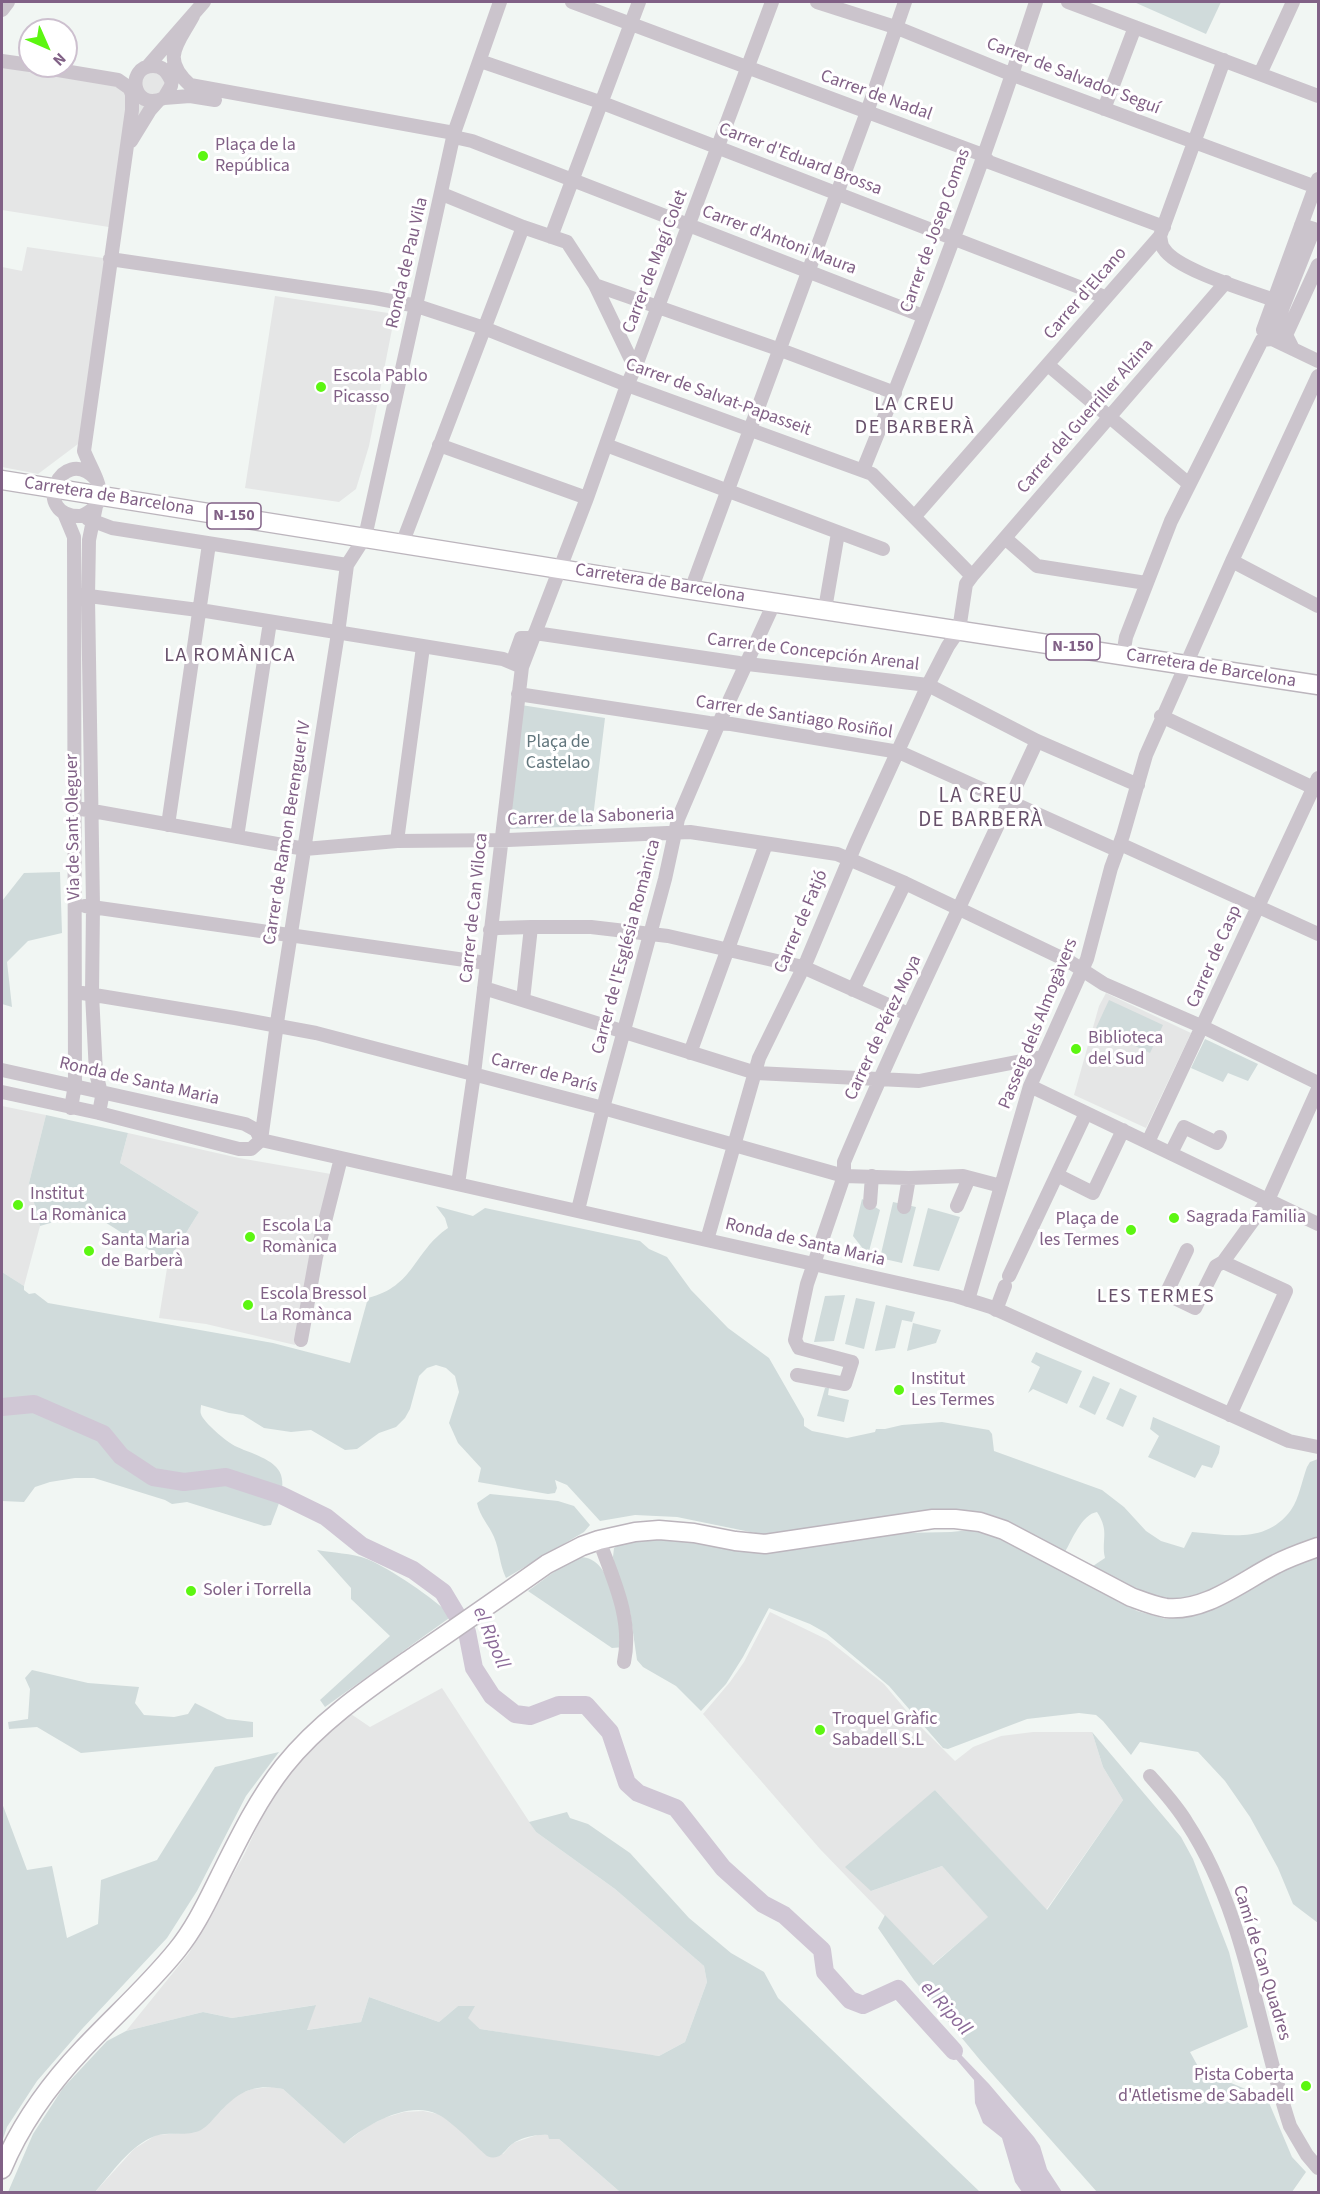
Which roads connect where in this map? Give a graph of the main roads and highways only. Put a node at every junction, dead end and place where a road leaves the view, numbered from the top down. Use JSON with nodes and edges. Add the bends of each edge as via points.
{"nodes":[{"id":1,"x":2,"y":480,"type":"edge"},
{"id":2,"x":1318,"y":685,"type":"edge"},
{"id":3,"x":1318,"y":1547,"type":"edge"},
{"id":4,"x":2,"y":2169,"type":"edge"}],
"edges":[{"from":1,"to":2,"type":"main road","name":"Carretera de Barcelona","number":"N-150","via":[[59,480],[98,494],[402,544]]},
{"from":3,"to":4,"type":"main road","via":[[1277,1563],[1211,1599],[1167,1608],[1131,1597],[1004,1530],[971,1520],[933,1519],[765,1544],[659,1530],[599,1540],[571,1551],[547,1564],[327,1721],[285,1766],[255,1809],[185,1940],[58,2077],[26,2120]]}]}
